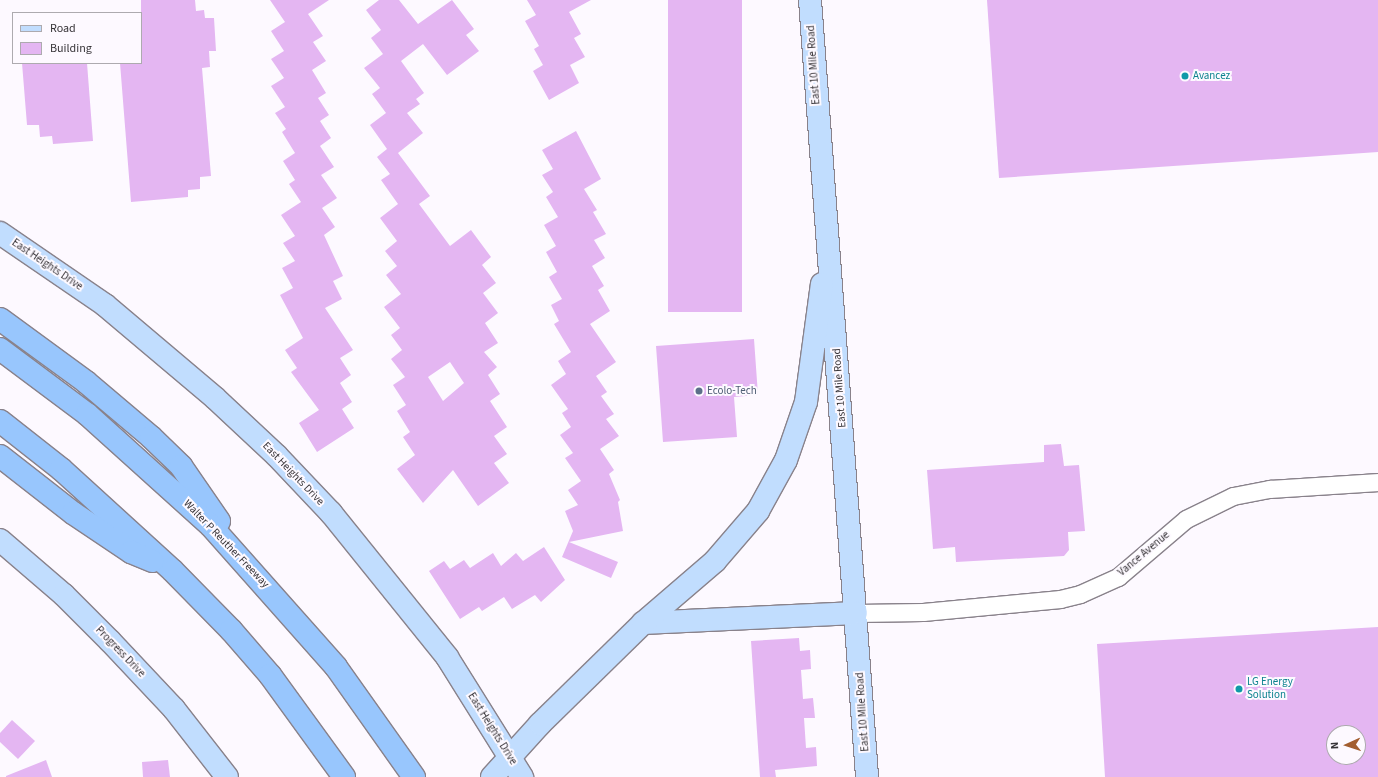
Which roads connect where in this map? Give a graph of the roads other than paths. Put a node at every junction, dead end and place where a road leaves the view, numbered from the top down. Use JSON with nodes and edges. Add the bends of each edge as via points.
{"nodes":[{"id":1,"x":810,"y":0,"type":"edge"},
{"id":2,"x":0,"y":233,"type":"edge"},
{"id":3,"x":827,"y":245,"type":"junction"},
{"id":4,"x":0,"y":319,"type":"edge"},
{"id":5,"x":0,"y":349,"type":"edge"},
{"id":6,"x":0,"y":421,"type":"edge"},
{"id":7,"x":0,"y":456,"type":"edge"},
{"id":8,"x":1378,"y":482,"type":"edge"},
{"id":9,"x":0,"y":540,"type":"edge"},
{"id":10,"x":173,"y":570,"type":"junction"},
{"id":11,"x":259,"y":577,"type":"junction"},
{"id":12,"x":856,"y":613,"type":"junction"},
{"id":13,"x":643,"y":623,"type":"junction"},
{"id":14,"x":510,"y":755,"type":"junction"},
{"id":15,"x":227,"y":777,"type":"edge"},
{"id":16,"x":344,"y":777,"type":"edge"},
{"id":17,"x":414,"y":777,"type":"edge"},
{"id":18,"x":492,"y":777,"type":"edge"},
{"id":19,"x":522,"y":777,"type":"edge"},
{"id":20,"x":867,"y":777,"type":"edge"}],
"edges":[{"from":1,"to":3,"type":"main road","name":"East 10 Mile Road"},
{"from":2,"to":14,"type":"main road","name":"East Heights Drive","via":[[105,305],[215,398],[282,461],[331,513],[405,604],[446,657]]},
{"from":3,"to":12,"type":"main road","name":"East 10 Mile Road"},
{"from":3,"to":13,"type":"main road","via":[[809,387],[797,431],[781,471],[758,511],[727,549]]},
{"from":4,"to":11,"type":"highway","via":[[86,382],[176,462]]},
{"from":5,"to":11,"type":"highway","name":"Walter P Reuther Freeway","via":[[87,414],[150,469]]},
{"from":6,"to":10,"type":"highway","via":[[61,469]]},
{"from":7,"to":10,"type":"highway","via":[[73,513],[131,552]]},
{"from":8,"to":12,"type":"street","name":"Vance Avenue","via":[[1270,489],[1233,496],[1186,519],[1118,577],[1080,594],[1060,599],[922,612]]},
{"from":9,"to":15,"type":"main road","name":"Progress Drive","via":[[64,595],[110,641],[174,709]]},
{"from":10,"to":16,"type":"highway","via":[[270,675]]},
{"from":11,"to":17,"type":"highway","name":"Walter P Reuther Freeway","via":[[336,667]]},
{"from":12,"to":13,"type":"main road"},
{"from":12,"to":20,"type":"main road","name":"East 10 Mile Road"},
{"from":13,"to":14,"type":"main road"},
{"from":14,"to":18,"type":"main road"},
{"from":14,"to":19,"type":"main road","name":"East Heights Drive"}]}
